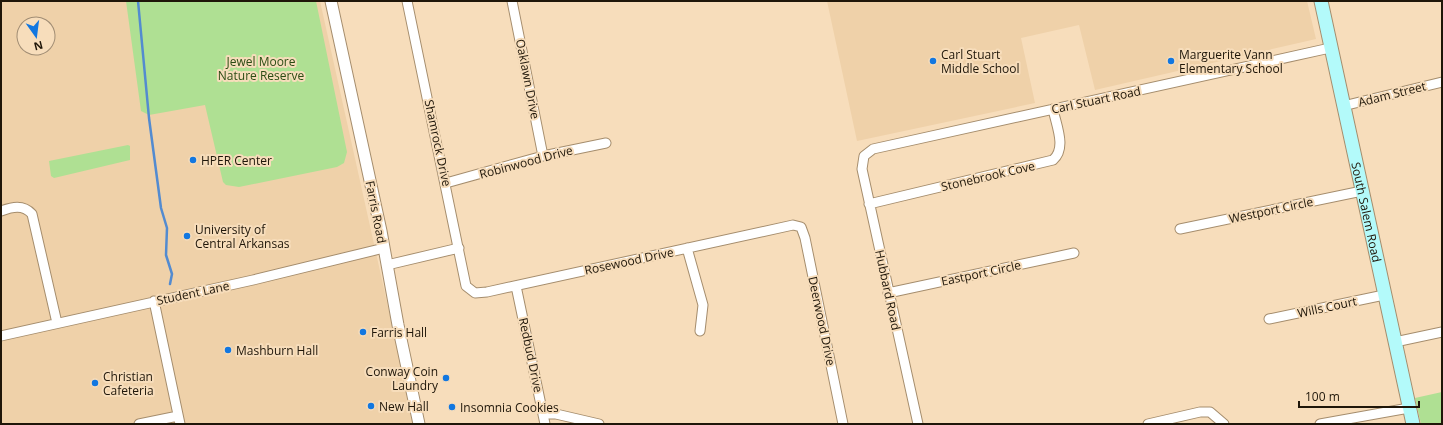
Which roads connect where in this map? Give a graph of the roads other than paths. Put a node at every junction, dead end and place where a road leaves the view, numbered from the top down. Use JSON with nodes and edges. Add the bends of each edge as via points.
{"nodes":[{"id":1,"x":331,"y":1,"type":"edge"},
{"id":2,"x":407,"y":1,"type":"edge"},
{"id":3,"x":512,"y":1,"type":"edge"},
{"id":4,"x":1321,"y":1,"type":"edge"},
{"id":5,"x":1330,"y":48,"type":"junction"},
{"id":6,"x":1442,"y":82,"type":"edge"},
{"id":7,"x":1343,"y":106,"type":"junction"},
{"id":8,"x":1053,"y":109,"type":"junction"},
{"id":9,"x":606,"y":143,"type":"dead end"},
{"id":10,"x":543,"y":156,"type":"junction"},
{"id":11,"x":864,"y":156,"type":"joint"},
{"id":12,"x":446,"y":184,"type":"junction"},
{"id":13,"x":1362,"y":191,"type":"junction"},
{"id":14,"x":869,"y":204,"type":"junction"},
{"id":15,"x":1,"y":210,"type":"edge"},
{"id":16,"x":793,"y":225,"type":"joint"},
{"id":17,"x":1180,"y":229,"type":"dead end"},
{"id":18,"x":384,"y":248,"type":"junction"},
{"id":19,"x":459,"y":248,"type":"junction"},
{"id":20,"x":687,"y":248,"type":"junction"},
{"id":21,"x":1074,"y":253,"type":"dead end"},
{"id":22,"x":386,"y":265,"type":"junction"},
{"id":23,"x":466,"y":286,"type":"joint"},
{"id":24,"x":516,"y":286,"type":"junction"},
{"id":25,"x":888,"y":292,"type":"junction"},
{"id":26,"x":1384,"y":295,"type":"junction"},
{"id":27,"x":154,"y":301,"type":"junction"},
{"id":28,"x":1269,"y":319,"type":"dead end"},
{"id":29,"x":57,"y":323,"type":"junction"},
{"id":30,"x":700,"y":331,"type":"dead end"},
{"id":31,"x":1442,"y":332,"type":"edge"},
{"id":32,"x":1,"y":336,"type":"edge"},
{"id":33,"x":1395,"y":342,"type":"junction"},
{"id":34,"x":1409,"y":408,"type":"junction"},
{"id":35,"x":543,"y":414,"type":"junction"},
{"id":36,"x":179,"y":420,"type":"edge"},
{"id":37,"x":1344,"y":422,"type":"edge"},
{"id":38,"x":139,"y":424,"type":"edge"},
{"id":39,"x":420,"y":424,"type":"edge"},
{"id":40,"x":545,"y":424,"type":"edge"},
{"id":41,"x":599,"y":424,"type":"edge"},
{"id":42,"x":843,"y":424,"type":"edge"},
{"id":43,"x":918,"y":424,"type":"edge"},
{"id":44,"x":1148,"y":424,"type":"edge"},
{"id":45,"x":1224,"y":424,"type":"edge"},
{"id":46,"x":1320,"y":424,"type":"edge"},
{"id":47,"x":1412,"y":424,"type":"edge"}],
"edges":[{"from":1,"to":18,"type":"street","name":"Farris Road"},
{"from":2,"to":12,"type":"street","name":"Shamrock Drive"},
{"from":3,"to":10,"type":"street","name":"Oaklawn Drive"},
{"from":4,"to":5,"type":"main road","name":"South Salem Road"},
{"from":5,"to":7,"type":"main road","name":"South Salem Road"},
{"from":5,"to":8,"type":"street","name":"Carl Stuart Road"},
{"from":6,"to":7,"type":"street","name":"Adam Street"},
{"from":7,"to":13,"type":"main road","name":"South Salem Road"},
{"from":8,"to":11,"type":"street","name":"Carl Stuart Road","via":[[873,149]]},
{"from":8,"to":14,"type":"street","name":"Stonebrook Cove","via":[[1060,145],[1058,156],[1053,160]]},
{"from":9,"to":10,"type":"street","name":"Robinwood Drive"},
{"from":10,"to":12,"type":"street","name":"Robinwood Drive"},
{"from":11,"to":14,"type":"street","name":"Hubbard Road","via":[[862,169]]},
{"from":12,"to":19,"type":"street","name":"Shamrock Drive"},
{"from":13,"to":17,"type":"street","name":"Westport Circle"},
{"from":13,"to":26,"type":"main road","name":"South Salem Road"},
{"from":14,"to":25,"type":"street","name":"Hubbard Road"},
{"from":15,"to":29,"type":"street","via":[[20,207],[32,214]]},
{"from":16,"to":20,"type":"street","name":"Rosewood Drive"},
{"from":16,"to":42,"type":"street","name":"Deerwood Drive","via":[[801,227],[805,238]]},
{"from":18,"to":22,"type":"street","name":"Farris Road"},
{"from":18,"to":27,"type":"street","name":"Student Lane"},
{"from":19,"to":22,"type":"street"},
{"from":19,"to":23,"type":"street","name":"Shamrock Drive"},
{"from":20,"to":24,"type":"street","name":"Rosewood Drive"},
{"from":20,"to":30,"type":"street","via":[[703,305]]},
{"from":21,"to":25,"type":"street","name":"Eastport Circle"},
{"from":22,"to":39,"type":"street","name":"Farris Road"},
{"from":23,"to":24,"type":"street","name":"Rosewood Drive","via":[[475,293]]},
{"from":24,"to":35,"type":"street","name":"Redbud Drive"},
{"from":25,"to":43,"type":"street","name":"Hubbard Road"},
{"from":26,"to":28,"type":"street","name":"Wills Court"},
{"from":26,"to":33,"type":"main road","name":"South Salem Road"},
{"from":27,"to":29,"type":"street","name":"Student Lane"},
{"from":27,"to":36,"type":"street"},
{"from":29,"to":32,"type":"street","name":"Student Lane"},
{"from":31,"to":33,"type":"street"},
{"from":33,"to":34,"type":"main road","name":"South Salem Road"},
{"from":34,"to":37,"type":"street"},
{"from":34,"to":47,"type":"main road","name":"South Salem Road"},
{"from":35,"to":40,"type":"street","name":"Redbud Drive"},
{"from":35,"to":41,"type":"street","via":[[556,414]]},
{"from":36,"to":38,"type":"street"},
{"from":37,"to":46,"type":"street"},
{"from":44,"to":45,"type":"street","via":[[1210,412]]}]}
